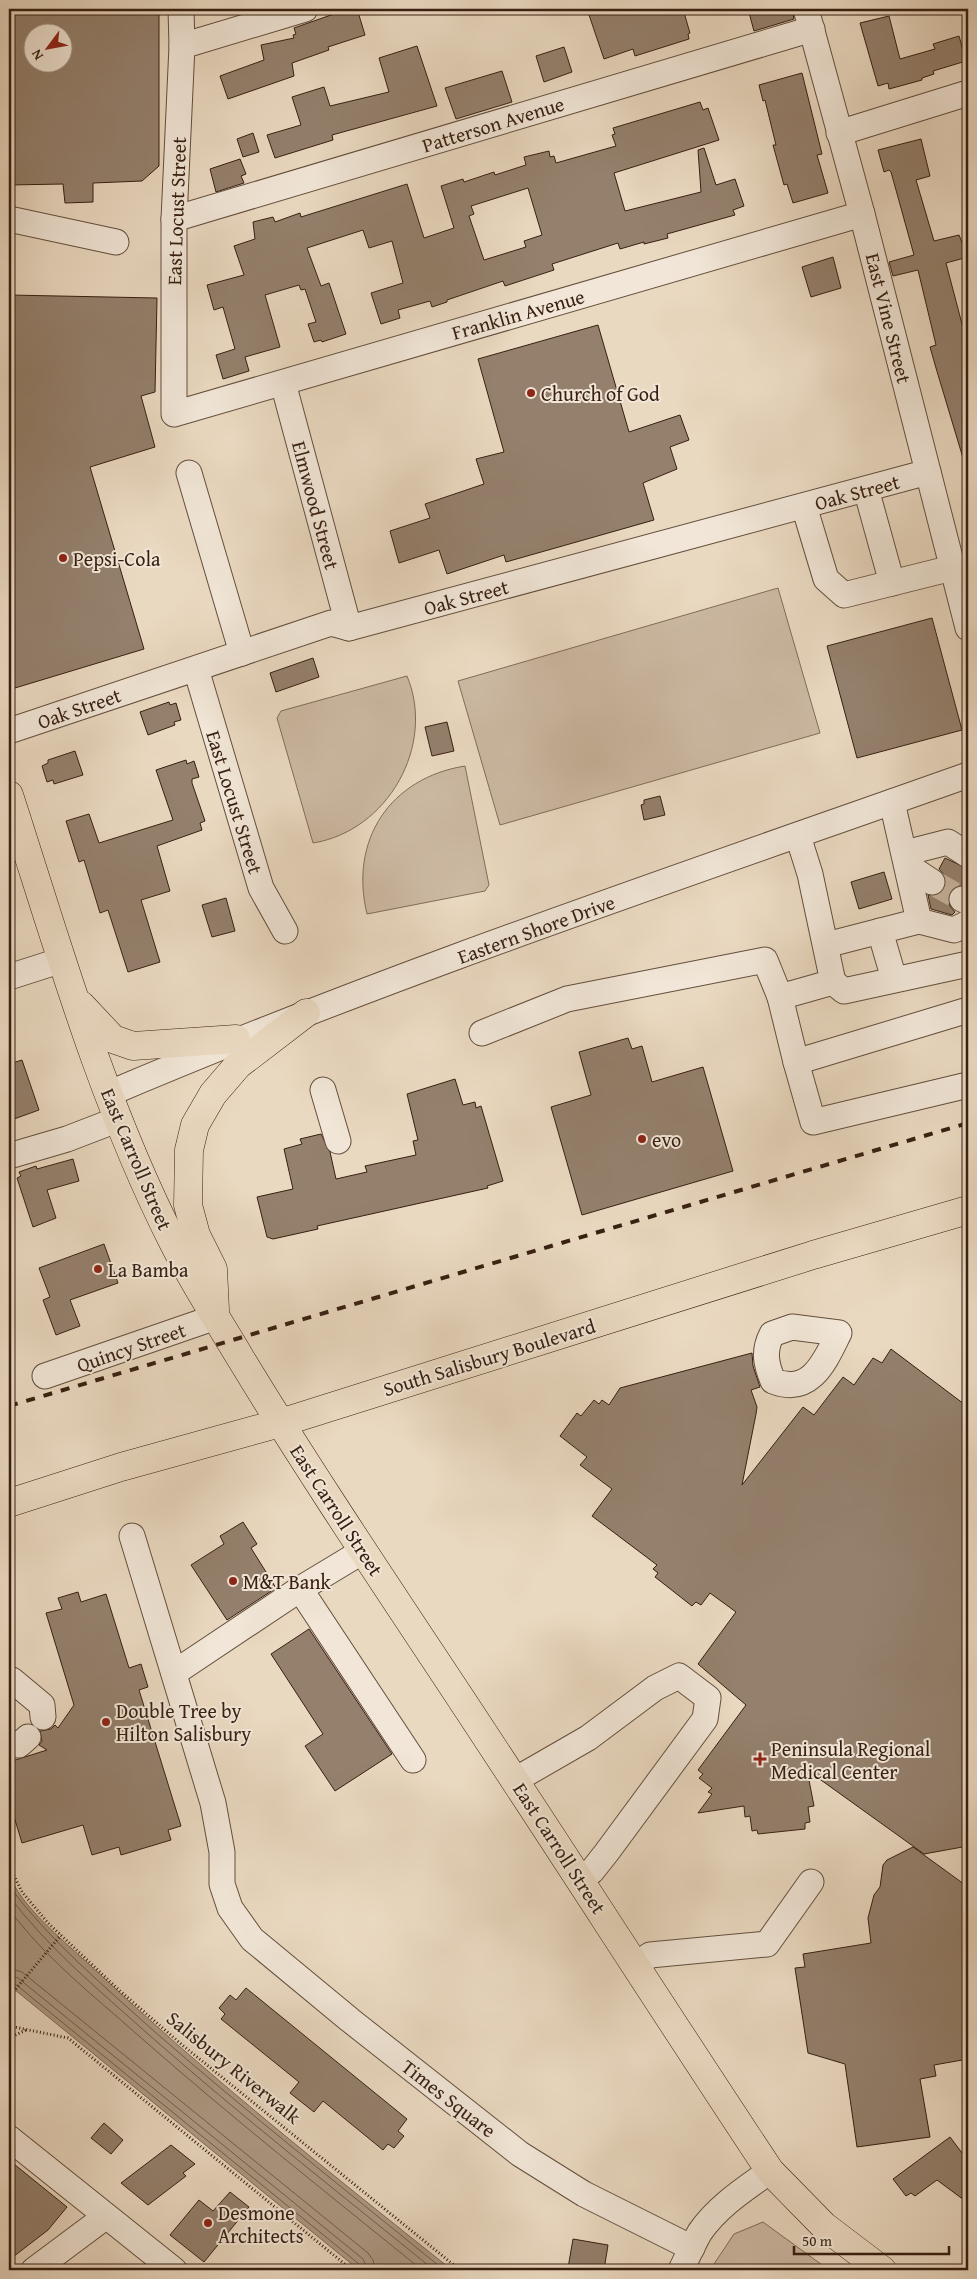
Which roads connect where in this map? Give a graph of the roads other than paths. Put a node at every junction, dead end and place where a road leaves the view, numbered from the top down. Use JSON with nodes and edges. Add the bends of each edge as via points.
{"nodes":[{"id":1,"x":181,"y":9,"type":"edge"},
{"id":2,"x":305,"y":9,"type":"edge"},
{"id":3,"x":809,"y":19,"type":"edge"},
{"id":4,"x":182,"y":46,"type":"junction"},
{"id":5,"x":968,"y":93,"type":"edge"},
{"id":6,"x":839,"y":133,"type":"junction"},
{"id":7,"x":862,"y":214,"type":"junction"},
{"id":8,"x":9,"y":219,"type":"edge"},
{"id":9,"x":174,"y":219,"type":"junction"},
{"id":10,"x":116,"y":242,"type":"dead end"},
{"id":11,"x":283,"y":382,"type":"junction"},
{"id":12,"x":174,"y":414,"type":"joint"},
{"id":13,"x":928,"y":472,"type":"junction"},
{"id":14,"x":189,"y":473,"type":"dead end"},
{"id":15,"x":866,"y":489,"type":"junction"},
{"id":16,"x":804,"y":506,"type":"junction"},
{"id":17,"x":959,"y":582,"type":"edge"},
{"id":18,"x":892,"y":583,"type":"junction"},
{"id":19,"x":349,"y":628,"type":"junction"},
{"id":20,"x":968,"y":628,"type":"edge"},
{"id":21,"x":242,"y":653,"type":"junction"},
{"id":22,"x":196,"y":669,"type":"junction"},
{"id":23,"x":9,"y":732,"type":"edge"},
{"id":24,"x":968,"y":775,"type":"edge"},
{"id":25,"x":9,"y":795,"type":"edge"},
{"id":26,"x":892,"y":802,"type":"junction"},
{"id":27,"x":798,"y":836,"type":"junction"},
{"id":28,"x":968,"y":855,"type":"edge"},
{"id":29,"x":906,"y":860,"type":"junction"},
{"id":30,"x":932,"y":882,"type":"tunnel mouth"},
{"id":31,"x":918,"y":920,"type":"junction"},
{"id":32,"x":968,"y":923,"type":"edge"},
{"id":33,"x":880,"y":931,"type":"junction"},
{"id":34,"x":285,"y":932,"type":"dead end"},
{"id":35,"x":826,"y":945,"type":"junction"},
{"id":36,"x":62,"y":960,"type":"junction"},
{"id":37,"x":968,"y":964,"type":"edge"},
{"id":38,"x":9,"y":977,"type":"edge"},
{"id":39,"x":894,"y":979,"type":"junction"},
{"id":40,"x":833,"y":982,"type":"junction"},
{"id":41,"x":780,"y":997,"type":"junction"},
{"id":42,"x":75,"y":999,"type":"junction"},
{"id":43,"x":968,"y":1010,"type":"edge"},
{"id":44,"x":306,"y":1013,"type":"junction"},
{"id":45,"x":482,"y":1033,"type":"dead end"},
{"id":46,"x":236,"y":1039,"type":"junction"},
{"id":47,"x":796,"y":1062,"type":"junction"},
{"id":48,"x":968,"y":1085,"type":"edge"},
{"id":49,"x":323,"y":1090,"type":"dead end"},
{"id":50,"x":108,"y":1094,"type":"junction"},
{"id":51,"x":119,"y":1119,"type":"junction"},
{"id":52,"x":338,"y":1141,"type":"dead end"},
{"id":53,"x":9,"y":1156,"type":"edge"},
{"id":54,"x":968,"y":1210,"type":"edge"},
{"id":55,"x":216,"y":1317,"type":"junction"},
{"id":56,"x":45,"y":1376,"type":"dead end"},
{"id":57,"x":280,"y":1422,"type":"junction"},
{"id":58,"x":9,"y":1503,"type":"edge"},
{"id":59,"x":132,"y":1536,"type":"dead end"},
{"id":60,"x":363,"y":1551,"type":"junction"},
{"id":61,"x":300,"y":1589,"type":"junction"},
{"id":62,"x":174,"y":1673,"type":"junction"},
{"id":63,"x":10,"y":1678,"type":"edge"},
{"id":64,"x":43,"y":1717,"type":"dead end"},
{"id":65,"x":413,"y":1760,"type":"dead end"},
{"id":66,"x":515,"y":1780,"type":"junction"},
{"id":67,"x":581,"y":1879,"type":"junction"},
{"id":68,"x":811,"y":1882,"type":"dead end"},
{"id":69,"x":636,"y":1965,"type":"junction"},
{"id":70,"x":9,"y":2138,"type":"edge"},
{"id":71,"x":770,"y":2170,"type":"junction"},
{"id":72,"x":106,"y":2216,"type":"junction"},
{"id":73,"x":692,"y":2248,"type":"junction"},
{"id":74,"x":34,"y":2270,"type":"edge"},
{"id":75,"x":174,"y":2270,"type":"edge"},
{"id":76,"x":681,"y":2270,"type":"edge"},
{"id":77,"x":882,"y":2270,"type":"edge"}],
"edges":[{"from":1,"to":4,"type":"street","name":"East Locust Street"},
{"from":2,"to":4,"type":"street"},
{"from":3,"to":6,"type":"street","name":"East Vine Street"},
{"from":3,"to":9,"type":"street","name":"Patterson Avenue"},
{"from":4,"to":9,"type":"street","name":"East Locust Street"},
{"from":5,"to":6,"type":"street"},
{"from":6,"to":7,"type":"street","name":"East Vine Street"},
{"from":7,"to":11,"type":"street","name":"Franklin Avenue"},
{"from":7,"to":13,"type":"street","name":"East Vine Street"},
{"from":8,"to":10,"type":"street"},
{"from":9,"to":12,"type":"street","name":"East Locust Street"},
{"from":11,"to":12,"type":"street","name":"Franklin Avenue"},
{"from":11,"to":19,"type":"street","name":"Elmwood Street"},
{"from":13,"to":15,"type":"street","name":"Oak Street"},
{"from":13,"to":17,"type":"street","name":"East Vine Street"},
{"from":14,"to":21,"type":"street"},
{"from":15,"to":16,"type":"street","name":"Oak Street"},
{"from":15,"to":18,"type":"street"},
{"from":16,"to":18,"type":"street","via":[[826,579],[844,595]]},
{"from":16,"to":19,"type":"street","name":"Oak Street"},
{"from":17,"to":18,"type":"street"},
{"from":17,"to":20,"type":"street","name":"East Vine Street"},
{"from":19,"to":21,"type":"street","name":"Oak Street","via":[[331,623]]},
{"from":21,"to":22,"type":"street","name":"Oak Street"},
{"from":22,"to":23,"type":"street","name":"Oak Street"},
{"from":22,"to":34,"type":"street","name":"East Locust Street","via":[[261,888]]},
{"from":24,"to":26,"type":"street","name":"Eastern Shore Drive"},
{"from":25,"to":36,"type":"main road","name":"East Carroll Street"},
{"from":26,"to":27,"type":"street","name":"Eastern Shore Drive"},
{"from":26,"to":29,"type":"street"},
{"from":27,"to":35,"type":"street"},
{"from":27,"to":44,"type":"street","name":"Eastern Shore Drive"},
{"from":28,"to":29,"type":"street","via":[[948,842]]},
{"from":29,"to":30,"type":"street"},
{"from":29,"to":31,"type":"street"},
{"from":31,"to":32,"type":"street","via":[[954,930]]},
{"from":31,"to":33,"type":"street"},
{"from":33,"to":35,"type":"street"},
{"from":33,"to":39,"type":"street"},
{"from":35,"to":40,"type":"street"},
{"from":36,"to":38,"type":"street"},
{"from":36,"to":42,"type":"main road","name":"East Carroll Street"},
{"from":37,"to":39,"type":"street"},
{"from":39,"to":40,"type":"street","via":[[844,991]]},
{"from":40,"to":41,"type":"street"},
{"from":41,"to":45,"type":"street","via":[[765,960],[567,999]]},
{"from":41,"to":47,"type":"street"},
{"from":42,"to":46,"type":"main road","via":[[113,1039],[133,1046]]},
{"from":42,"to":50,"type":"main road","name":"East Carroll Street"},
{"from":43,"to":47,"type":"street"},
{"from":44,"to":46,"type":"street","name":"Eastern Shore Drive"},
{"from":44,"to":55,"type":"main road","via":[[238,1065],[213,1094],[196,1125],[189,1150],[188,1205],[196,1235],[213,1269]]},
{"from":46,"to":50,"type":"street","name":"Eastern Shore Drive"},
{"from":47,"to":48,"type":"street","via":[[813,1122]]},
{"from":49,"to":52,"type":"street"},
{"from":50,"to":51,"type":"main road","name":"East Carroll Street"},
{"from":51,"to":53,"type":"street"},
{"from":51,"to":55,"type":"main road","name":"East Carroll Street","via":[[174,1245]]},
{"from":54,"to":57,"type":"main road","name":"South Salisbury Boulevard","via":[[813,1254]]},
{"from":55,"to":56,"type":"street","name":"Quincy Street"},
{"from":55,"to":57,"type":"main road","name":"East Carroll Street"},
{"from":57,"to":58,"type":"main road","name":"South Salisbury Boulevard","via":[[120,1467]]},
{"from":57,"to":60,"type":"main road","name":"East Carroll Street"},
{"from":59,"to":62,"type":"street","name":"Times Square"},
{"from":60,"to":61,"type":"street"},
{"from":60,"to":66,"type":"main road","name":"East Carroll Street"},
{"from":61,"to":62,"type":"street"},
{"from":61,"to":65,"type":"street"},
{"from":62,"to":73,"type":"street","name":"Times Square","via":[[213,1803],[222,1852],[222,1884],[233,1912],[252,1939],[520,2154],[584,2194]]},
{"from":63,"to":64,"type":"street","via":[[42,1705]]},
{"from":66,"to":67,"type":"main road","name":"East Carroll Street"},
{"from":66,"to":67,"type":"street","via":[[588,1738],[655,1688],[679,1676],[708,1698],[705,1719],[607,1852]]},
{"from":67,"to":69,"type":"main road","name":"East Carroll Street"},
{"from":68,"to":69,"type":"street","via":[[767,1944],[650,1956]]},
{"from":69,"to":71,"type":"main road","name":"East Carroll Street"},
{"from":70,"to":72,"type":"street"},
{"from":71,"to":73,"type":"street","via":[[726,2204],[700,2232]]},
{"from":71,"to":77,"type":"main road","name":"East Carroll Street","via":[[824,2226]]},
{"from":72,"to":74,"type":"street"},
{"from":72,"to":75,"type":"street"},
{"from":73,"to":76,"type":"street"}]}
